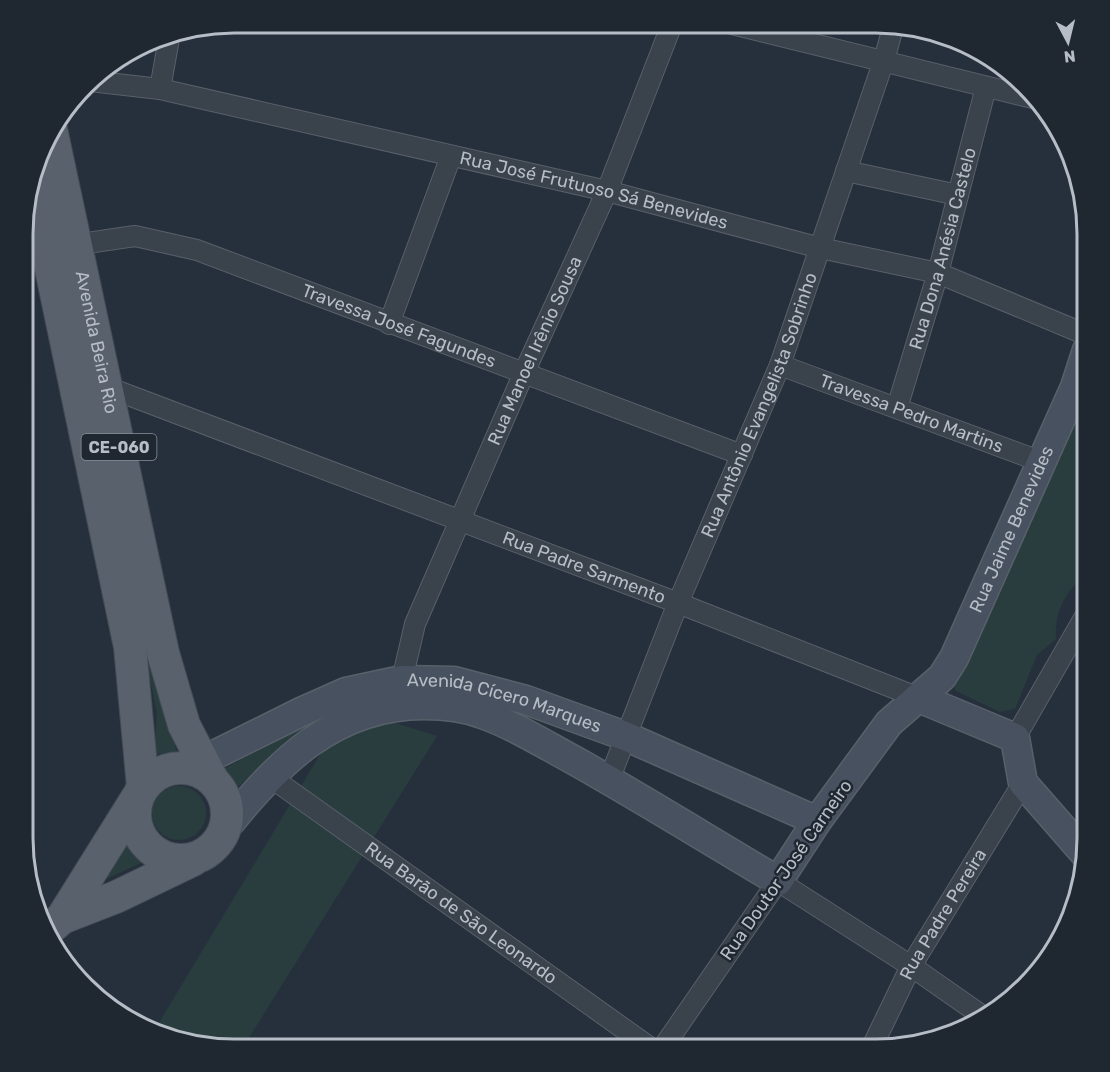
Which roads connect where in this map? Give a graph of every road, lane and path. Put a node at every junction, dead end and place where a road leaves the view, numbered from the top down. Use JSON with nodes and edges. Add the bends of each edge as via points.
{"nodes":[{"id":1,"x":668,"y":33,"type":"edge"},
{"id":2,"x":789,"y":33,"type":"edge"},
{"id":3,"x":891,"y":33,"type":"edge"},
{"id":4,"x":168,"y":45,"type":"edge"},
{"id":5,"x":884,"y":60,"type":"junction"},
{"id":6,"x":103,"y":83,"type":"edge"},
{"id":7,"x":986,"y":87,"type":"junction"},
{"id":8,"x":160,"y":89,"type":"junction"},
{"id":9,"x":1021,"y":95,"type":"edge"},
{"id":10,"x":53,"y":148,"type":"edge"},
{"id":11,"x":451,"y":156,"type":"junction"},
{"id":12,"x":846,"y":171,"type":"junction"},
{"id":13,"x":607,"y":191,"type":"junction"},
{"id":14,"x":38,"y":192,"type":"edge"},
{"id":15,"x":958,"y":195,"type":"junction"},
{"id":16,"x":62,"y":248,"type":"junction"},
{"id":17,"x":820,"y":248,"type":"junction"},
{"id":18,"x":938,"y":273,"type":"junction"},
{"id":19,"x":389,"y":324,"type":"junction"},
{"id":20,"x":1077,"y":331,"type":"edge"},
{"id":21,"x":82,"y":342,"type":"junction"},
{"id":22,"x":780,"y":365,"type":"junction"},
{"id":23,"x":523,"y":375,"type":"junction"},
{"id":24,"x":1077,"y":381,"type":"edge"},
{"id":25,"x":107,"y":387,"type":"junction"},
{"id":26,"x":897,"y":408,"type":"junction"},
{"id":27,"x":742,"y":455,"type":"junction"},
{"id":28,"x":1042,"y":462,"type":"junction"},
{"id":29,"x":459,"y":522,"type":"junction"},
{"id":30,"x":678,"y":603,"type":"junction"},
{"id":31,"x":1077,"y":630,"type":"edge"},
{"id":32,"x":402,"y":692,"type":"junction"},
{"id":33,"x":919,"y":698,"type":"junction"},
{"id":34,"x":625,"y":736,"type":"junction"},
{"id":35,"x":1015,"y":738,"type":"junction"},
{"id":36,"x":200,"y":769,"type":"junction"},
{"id":37,"x":268,"y":776,"type":"junction"},
{"id":38,"x":609,"y":780,"type":"junction"},
{"id":39,"x":1023,"y":783,"type":"junction"},
{"id":40,"x":140,"y":793,"type":"junction"},
{"id":41,"x":817,"y":820,"type":"junction"},
{"id":42,"x":224,"y":830,"type":"junction"},
{"id":43,"x":1077,"y":845,"type":"edge"},
{"id":44,"x":200,"y":856,"type":"junction"},
{"id":45,"x":778,"y":881,"type":"junction"},
{"id":46,"x":54,"y":925,"type":"edge"},
{"id":47,"x":911,"y":966,"type":"junction"},
{"id":48,"x":976,"y":1012,"type":"edge"},
{"id":49,"x":638,"y":1039,"type":"edge"},
{"id":50,"x":669,"y":1039,"type":"edge"},
{"id":51,"x":876,"y":1039,"type":"edge"}],
"edges":[{"from":1,"to":13,"type":"street","name":"Rua Manoel Irênio Sousa"},
{"from":2,"to":5,"type":"street"},
{"from":3,"to":5,"type":"street","name":"Rua Antônio Evangelista Sobrinho"},
{"from":4,"to":8,"type":"street"},
{"from":5,"to":7,"type":"street"},
{"from":5,"to":12,"type":"street","name":"Rua Antônio Evangelista Sobrinho"},
{"from":6,"to":8,"type":"street","name":"Rua José Frutuoso Sá Benevides"},
{"from":7,"to":9,"type":"street"},
{"from":7,"to":15,"type":"street","name":"Rua Dona Anésia Castelo"},
{"from":8,"to":11,"type":"street","name":"Rua José Frutuoso Sá Benevides"},
{"from":10,"to":16,"type":"main road","name":"Avenida Beira Rio","number":"CE-060"},
{"from":11,"to":13,"type":"street","name":"Rua José Frutuoso Sá Benevides"},
{"from":11,"to":19,"type":"street"},
{"from":12,"to":15,"type":"street"},
{"from":12,"to":17,"type":"street","name":"Rua Antônio Evangelista Sobrinho"},
{"from":13,"to":17,"type":"street","name":"Rua José Frutuoso Sá Benevides"},
{"from":13,"to":23,"type":"street","name":"Rua Manoel Irênio Sousa"},
{"from":14,"to":16,"type":"main road","name":"Avenida Beira Rio","number":"CE-060"},
{"from":15,"to":18,"type":"street","name":"Rua Dona Anésia Castelo"},
{"from":16,"to":19,"type":"street","name":"Travessa José Fagundes","via":[[135,236],[159,240],[197,250]]},
{"from":16,"to":21,"type":"main road","name":"Avenida Beira Rio","number":"CE-060"},
{"from":17,"to":18,"type":"street","name":"Rua José Frutuoso Sá Benevides"},
{"from":17,"to":22,"type":"street","name":"Rua Antônio Evangelista Sobrinho"},
{"from":18,"to":20,"type":"street","name":"Rua José Frutuoso Sá Benevides"},
{"from":18,"to":26,"type":"street","name":"Rua Dona Anésia Castelo"},
{"from":19,"to":23,"type":"street","name":"Travessa José Fagundes"},
{"from":21,"to":25,"type":"main road","name":"Avenida Beira Rio","number":"CE-060"},
{"from":21,"to":40,"type":"main road","name":"Avenida Beira Rio","number":"CE-060","via":[[130,647]]},
{"from":22,"to":26,"type":"street","name":"Travessa Pedro Martins"},
{"from":22,"to":27,"type":"street","name":"Rua Antônio Evangelista Sobrinho"},
{"from":23,"to":27,"type":"street","name":"Travessa José Fagundes"},
{"from":23,"to":29,"type":"street","name":"Rua Manoel Irênio Sousa"},
{"from":24,"to":28,"type":"main road","name":"Rua Jaime Benevides"},
{"from":25,"to":29,"type":"street","name":"Rua Padre Sarmento"},
{"from":25,"to":36,"type":"main road","name":"Avenida Beira Rio","number":"CE-060","via":[[166,663]]},
{"from":26,"to":28,"type":"street","name":"Travessa Pedro Martins"},
{"from":27,"to":30,"type":"street","name":"Rua Antônio Evangelista Sobrinho"},
{"from":28,"to":33,"type":"main road","name":"Rua Jaime Benevides","via":[[954,658]]},
{"from":29,"to":30,"type":"street","name":"Rua Padre Sarmento"},
{"from":29,"to":32,"type":"street","name":"Rua Manoel Irênio Sousa","via":[[415,624]]},
{"from":30,"to":33,"type":"street","name":"Rua Padre Sarmento"},
{"from":30,"to":34,"type":"street","name":"Rua Antônio Evangelista Sobrinho"},
{"from":31,"to":35,"type":"street"},
{"from":32,"to":34,"type":"main road","name":"Avenida Cícero Marques","via":[[454,681],[488,688]]},
{"from":32,"to":36,"type":"main road","name":"Avenida Cícero Marques","via":[[346,692]]},
{"from":32,"to":37,"type":"main road","name":"Avenida Cícero Marques","via":[[379,709],[353,717],[316,737]]},
{"from":32,"to":38,"type":"main road","name":"Avenida Cícero Marques","via":[[480,713],[518,729]]},
{"from":33,"to":35,"type":"main road","name":"Rua Padre Sarmento"},
{"from":33,"to":41,"type":"main road","name":"Rua Doutor José Carneiro","via":[[889,723]]},
{"from":34,"to":38,"type":"street","name":"Rua Antônio Evangelista Sobrinho"},
{"from":34,"to":41,"type":"main road","name":"Avenida Cícero Marques"},
{"from":35,"to":39,"type":"main road"},
{"from":36,"to":40,"type":"main road","via":[[163,771]]},
{"from":36,"to":42,"type":"main road","via":[[226,802]]},
{"from":37,"to":42,"type":"main road","name":"Avenida Cícero Marques"},
{"from":37,"to":49,"type":"street","name":"Rua Barão de São Leonardo"},
{"from":38,"to":45,"type":"main road","name":"Avenida Cícero Marques"},
{"from":39,"to":43,"type":"main road"},
{"from":39,"to":47,"type":"street","name":"Rua Padre Pereira"},
{"from":40,"to":44,"type":"main road","via":[[135,825],[149,849],[174,860]]},
{"from":40,"to":46,"type":"main road"},
{"from":41,"to":45,"type":"main road","name":"Rua Doutor José Carneiro"},
{"from":42,"to":44,"type":"main road","via":[[215,845]]},
{"from":44,"to":46,"type":"main road"},
{"from":45,"to":47,"type":"street"},
{"from":45,"to":50,"type":"street","name":"Rua Doutor José Carneiro"},
{"from":47,"to":48,"type":"street"},
{"from":47,"to":51,"type":"street","name":"Rua Padre Pereira"}]}
